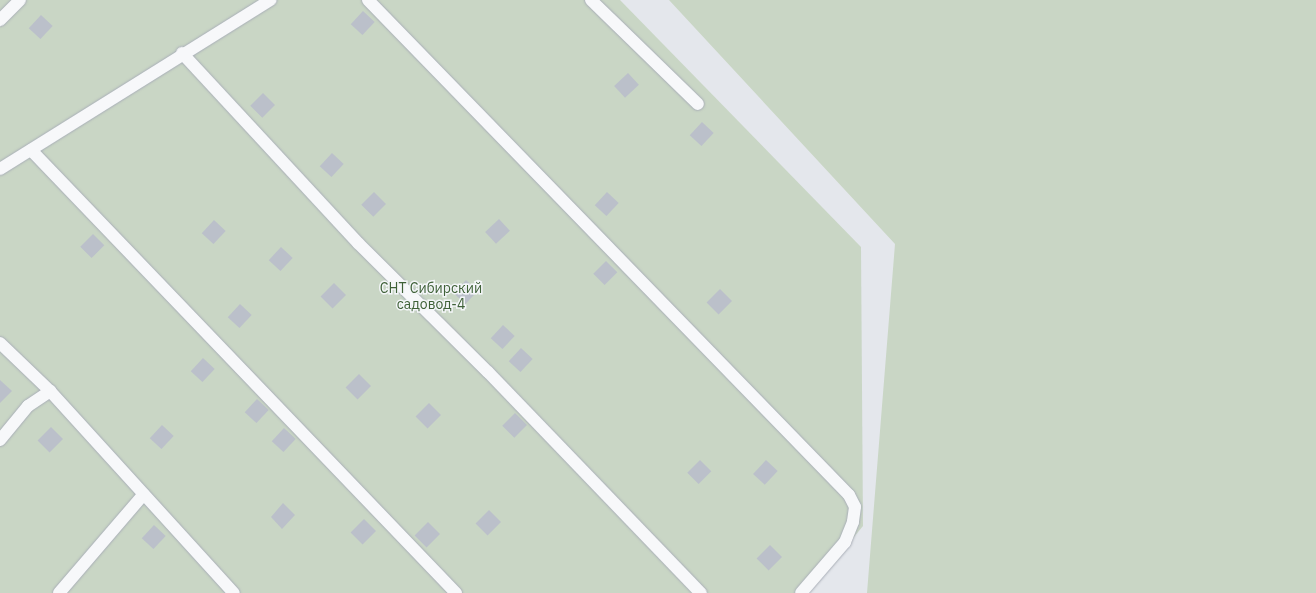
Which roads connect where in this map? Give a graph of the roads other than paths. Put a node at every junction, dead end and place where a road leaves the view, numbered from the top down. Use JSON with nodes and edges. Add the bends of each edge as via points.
{"nodes":[{"id":1,"x":20,"y":0,"type":"edge"},
{"id":2,"x":270,"y":0,"type":"edge"},
{"id":3,"x":368,"y":0,"type":"edge"},
{"id":4,"x":591,"y":0,"type":"edge"},
{"id":5,"x":0,"y":20,"type":"edge"},
{"id":6,"x":182,"y":53,"type":"junction"},
{"id":7,"x":698,"y":104,"type":"dead end"},
{"id":8,"x":31,"y":150,"type":"junction"},
{"id":9,"x":0,"y":169,"type":"edge"},
{"id":10,"x":0,"y":343,"type":"edge"},
{"id":11,"x":50,"y":391,"type":"junction"},
{"id":12,"x":0,"y":440,"type":"edge"},
{"id":13,"x":144,"y":494,"type":"junction"},
{"id":14,"x":59,"y":593,"type":"edge"},
{"id":15,"x":234,"y":593,"type":"edge"},
{"id":16,"x":456,"y":593,"type":"edge"},
{"id":17,"x":702,"y":593,"type":"edge"},
{"id":18,"x":800,"y":593,"type":"edge"}],
"edges":[{"from":1,"to":5,"type":"lane"},
{"from":2,"to":6,"type":"lane"},
{"from":3,"to":18,"type":"lane","via":[[850,494],[855,507],[853,522],[845,542]]},
{"from":4,"to":7,"type":"lane"},
{"from":6,"to":8,"type":"lane"},
{"from":6,"to":17,"type":"lane","via":[[358,243],[488,372]]},
{"from":8,"to":9,"type":"lane"},
{"from":8,"to":16,"type":"lane"},
{"from":10,"to":11,"type":"lane"},
{"from":11,"to":12,"type":"lane","via":[[28,406]]},
{"from":11,"to":13,"type":"lane"},
{"from":13,"to":14,"type":"lane"},
{"from":13,"to":15,"type":"lane"}]}
